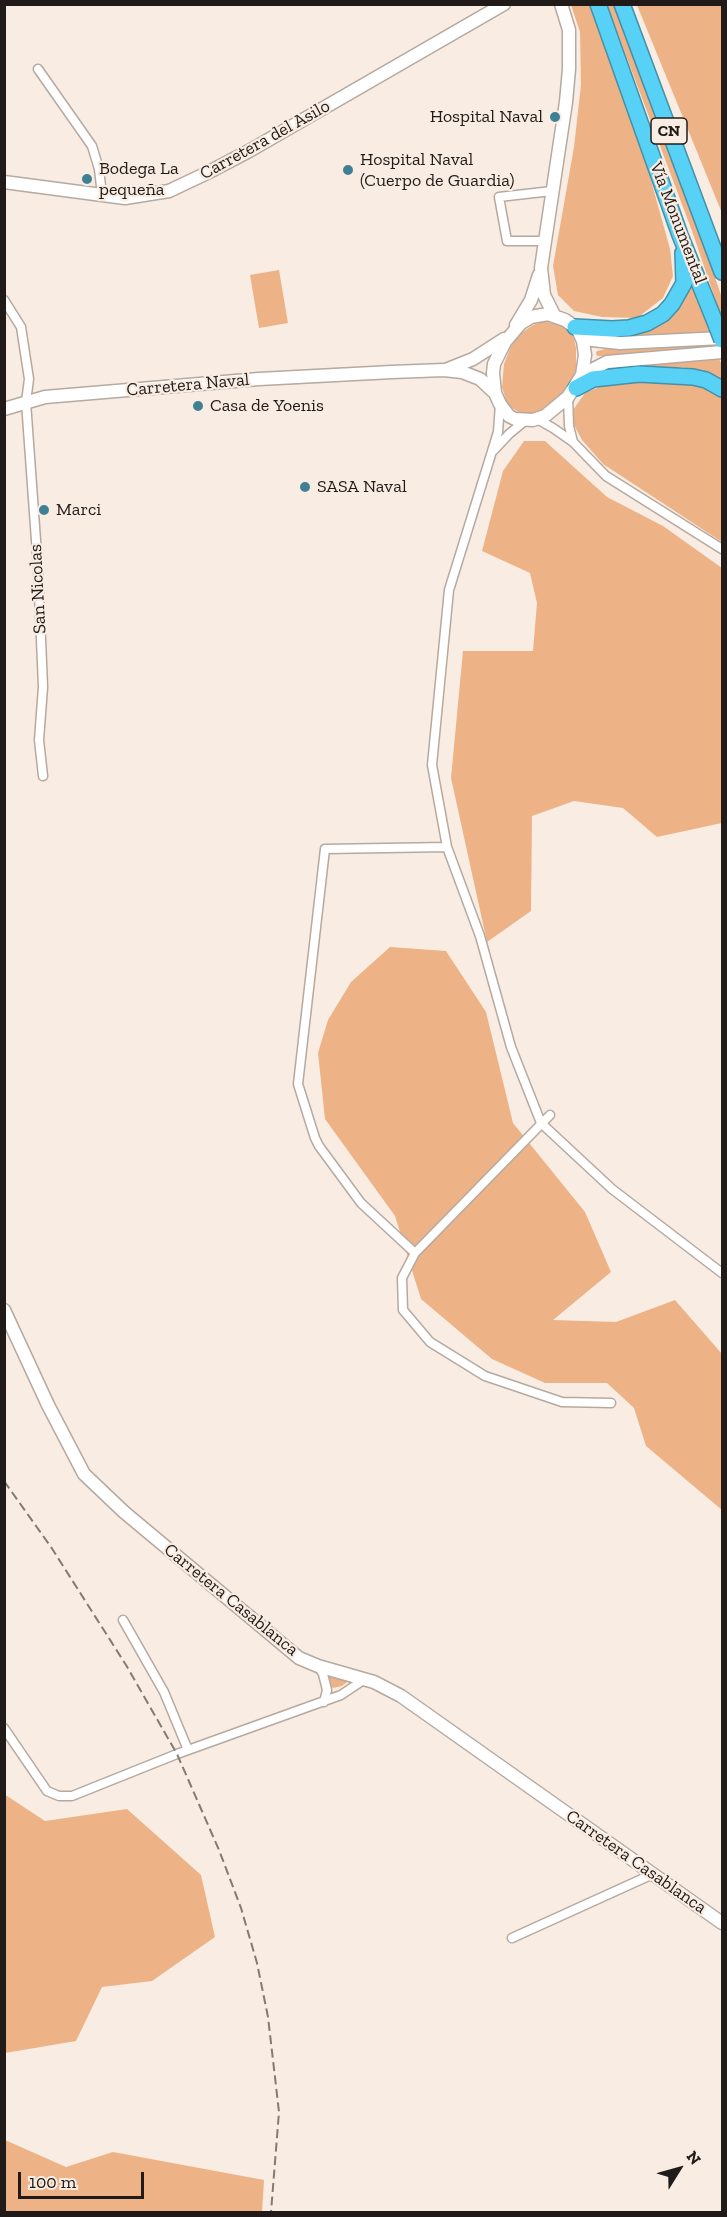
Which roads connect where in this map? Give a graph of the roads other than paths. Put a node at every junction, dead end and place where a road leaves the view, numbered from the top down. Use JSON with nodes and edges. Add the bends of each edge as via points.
{"nodes":[{"id":1,"x":504,"y":4,"type":"edge"},
{"id":2,"x":561,"y":4,"type":"edge"},
{"id":3,"x":598,"y":4,"type":"edge"},
{"id":4,"x":622,"y":4,"type":"edge"},
{"id":5,"x":38,"y":69,"type":"dead end"},
{"id":6,"x":4,"y":182,"type":"edge"},
{"id":7,"x":552,"y":191,"type":"junction"},
{"id":8,"x":102,"y":195,"type":"junction"},
{"id":9,"x":680,"y":235,"type":"junction"},
{"id":10,"x":544,"y":241,"type":"junction"},
{"id":11,"x":721,"y":264,"type":"edge"},
{"id":12,"x":541,"y":268,"type":"junction"},
{"id":13,"x":4,"y":300,"type":"edge"},
{"id":14,"x":554,"y":315,"type":"junction"},
{"id":15,"x":577,"y":330,"type":"junction"},
{"id":16,"x":511,"y":334,"type":"junction"},
{"id":17,"x":721,"y":335,"type":"edge"},
{"id":18,"x":723,"y":352,"type":"edge"},
{"id":19,"x":444,"y":370,"type":"junction"},
{"id":20,"x":575,"y":386,"type":"junction"},
{"id":21,"x":723,"y":388,"type":"edge"},
{"id":22,"x":497,"y":398,"type":"junction"},
{"id":23,"x":26,"y":402,"type":"junction"},
{"id":24,"x":4,"y":409,"type":"edge"},
{"id":25,"x":531,"y":420,"type":"junction"},
{"id":26,"x":573,"y":442,"type":"junction"},
{"id":27,"x":489,"y":458,"type":"junction"},
{"id":28,"x":723,"y":549,"type":"edge"},
{"id":29,"x":43,"y":776,"type":"dead end"},
{"id":30,"x":447,"y":847,"type":"junction"},
{"id":31,"x":550,"y":1115,"type":"dead end"},
{"id":32,"x":541,"y":1123,"type":"junction"},
{"id":33,"x":416,"y":1253,"type":"junction"},
{"id":34,"x":723,"y":1273,"type":"edge"},
{"id":35,"x":4,"y":1310,"type":"edge"},
{"id":36,"x":611,"y":1403,"type":"dead end"},
{"id":37,"x":123,"y":1620,"type":"dead end"},
{"id":38,"x":318,"y":1666,"type":"junction"},
{"id":39,"x":365,"y":1679,"type":"junction"},
{"id":40,"x":324,"y":1702,"type":"junction"},
{"id":41,"x":4,"y":1728,"type":"edge"},
{"id":42,"x":188,"y":1750,"type":"junction"},
{"id":43,"x":653,"y":1874,"type":"junction"},
{"id":44,"x":723,"y":1923,"type":"edge"},
{"id":45,"x":513,"y":1938,"type":"dead end"}],
"edges":[{"from":1,"to":8,"type":"main road","name":"Carretera del Asilo","via":[[207,173],[155,194],[125,198]]},
{"from":2,"to":7,"type":"main road","via":[[568,30],[569,69]]},
{"from":3,"to":9,"type":"highway","name":"Vía Monumental","number":"CN"},
{"from":4,"to":11,"type":"highway","name":"Vía Monumental","number":"CN"},
{"from":5,"to":8,"type":"street","via":[[92,146]]},
{"from":6,"to":8,"type":"main road","name":"Carretera del Asilo"},
{"from":7,"to":10,"type":"main road"},
{"from":7,"to":10,"type":"street","via":[[499,198],[507,241]]},
{"from":9,"to":15,"type":"highway","via":[[684,283],[663,314],[629,328]]},
{"from":9,"to":17,"type":"highway","name":"Vía Monumental","number":"CN"},
{"from":10,"to":12,"type":"main road"},
{"from":12,"to":14,"type":"main road","via":[[544,295]]},
{"from":12,"to":16,"type":"main road","via":[[531,300]]},
{"from":13,"to":23,"type":"street","name":"San Nicolas","via":[[18,320],[24,340],[29,379]]},
{"from":14,"to":15,"type":"main road"},
{"from":14,"to":16,"type":"main road","via":[[531,317]]},
{"from":15,"to":17,"type":"main road","via":[[592,340],[620,343]]},
{"from":15,"to":20,"type":"main road","via":[[585,356]]},
{"from":16,"to":19,"type":"main road","name":"Carretera Naval","via":[[481,355]]},
{"from":16,"to":22,"type":"main road","via":[[494,364]]},
{"from":18,"to":20,"type":"main road","via":[[606,362]]},
{"from":19,"to":22,"type":"main road","name":"Carretera Naval","via":[[471,374]]},
{"from":19,"to":23,"type":"main road","name":"Carretera Naval","via":[[259,379],[45,397]]},
{"from":20,"to":21,"type":"highway","via":[[593,379],[649,375],[693,377]]},
{"from":20,"to":25,"type":"main road","via":[[553,411]]},
{"from":20,"to":26,"type":"street","via":[[569,426]]},
{"from":22,"to":25,"type":"main road","via":[[509,416]]},
{"from":22,"to":27,"type":"street","via":[[498,432]]},
{"from":23,"to":24,"type":"main road","name":"Carretera Naval"},
{"from":23,"to":29,"type":"street","name":"San Nicolas","via":[[43,687],[39,740]]},
{"from":25,"to":26,"type":"street","via":[[553,428]]},
{"from":25,"to":27,"type":"street","via":[[500,443]]},
{"from":26,"to":28,"type":"street","via":[[606,476]]},
{"from":27,"to":30,"type":"street","via":[[449,590],[432,765]]},
{"from":30,"to":32,"type":"street","via":[[480,936],[511,1047]]},
{"from":30,"to":33,"type":"street","via":[[325,849],[298,1084],[319,1146],[361,1203]]},
{"from":31,"to":32,"type":"street"},
{"from":32,"to":33,"type":"street"},
{"from":32,"to":34,"type":"street","via":[[612,1189]]},
{"from":33,"to":36,"type":"street","via":[[402,1278],[403,1310],[430,1342],[485,1376],[562,1402]]},
{"from":35,"to":38,"type":"main road","name":"Carretera Casablanca","via":[[84,1474],[299,1658]]},
{"from":37,"to":42,"type":"street","via":[[164,1692]]},
{"from":38,"to":39,"type":"main road","name":"Carretera Casablanca"},
{"from":38,"to":40,"type":"street","via":[[327,1690]]},
{"from":39,"to":40,"type":"street"},
{"from":39,"to":43,"type":"main road","name":"Carretera Casablanca","via":[[400,1696]]},
{"from":40,"to":42,"type":"street"},
{"from":41,"to":42,"type":"street","via":[[47,1791],[59,1797],[72,1796]]},
{"from":43,"to":44,"type":"main road","name":"Carretera Casablanca"},
{"from":43,"to":45,"type":"street"}]}
